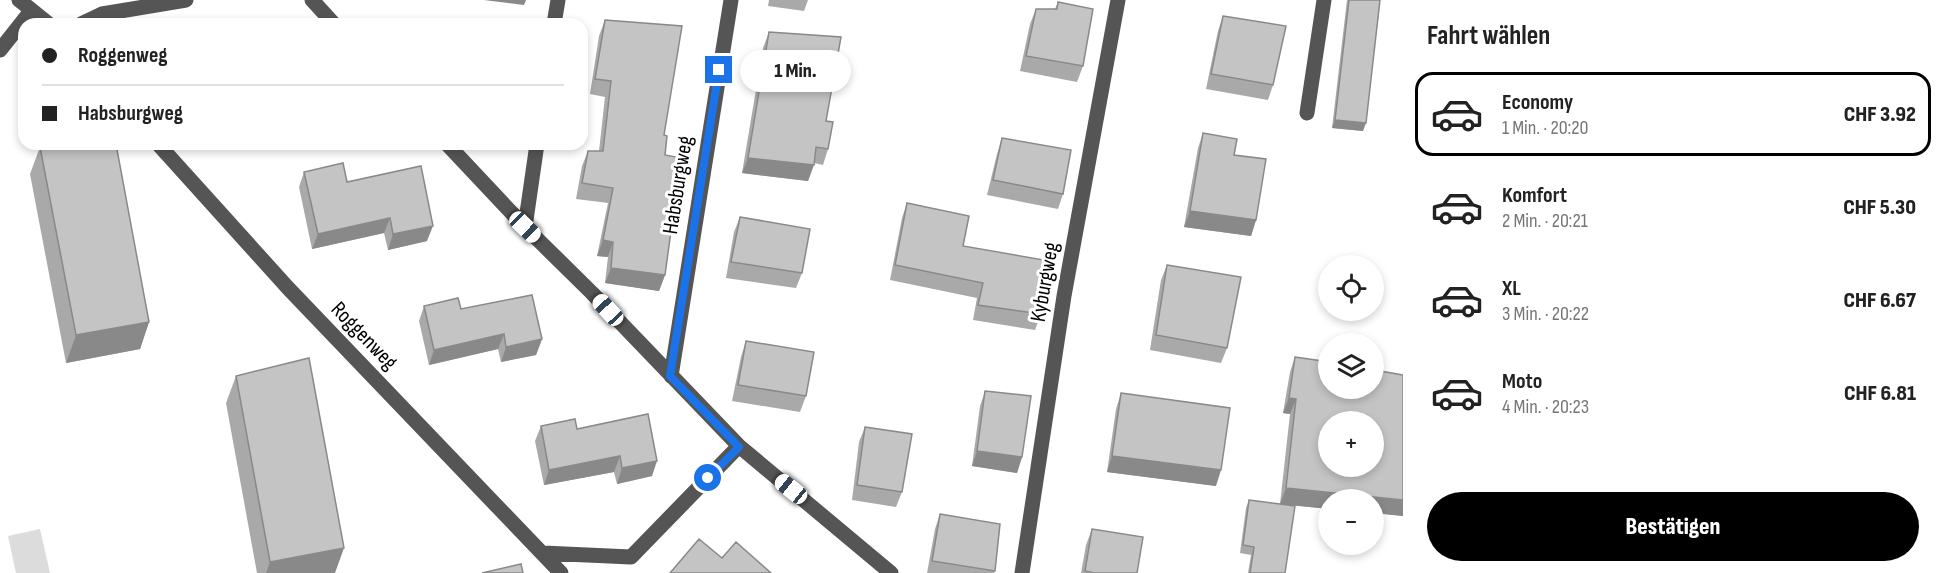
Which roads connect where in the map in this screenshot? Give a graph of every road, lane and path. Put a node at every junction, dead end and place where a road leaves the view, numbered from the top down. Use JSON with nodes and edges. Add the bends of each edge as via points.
{"nodes":[{"id":1,"x":186,"y":0,"type":"edge"},
{"id":2,"x":312,"y":0,"type":"edge"},
{"id":3,"x":558,"y":0,"type":"edge"},
{"id":4,"x":730,"y":0,"type":"edge"},
{"id":5,"x":1118,"y":0,"type":"edge"},
{"id":6,"x":1324,"y":0,"type":"edge"},
{"id":7,"x":25,"y":5,"type":"edge"},
{"id":8,"x":41,"y":18,"type":"edge"},
{"id":9,"x":94,"y":18,"type":"edge"},
{"id":10,"x":328,"y":18,"type":"edge"},
{"id":11,"x":555,"y":18,"type":"edge"},
{"id":12,"x":0,"y":50,"type":"edge"},
{"id":13,"x":1307,"y":113,"type":"dead end"},
{"id":14,"x":163,"y":150,"type":"edge"},
{"id":15,"x":453,"y":150,"type":"edge"},
{"id":16,"x":536,"y":150,"type":"edge"},
{"id":17,"x":525,"y":227,"type":"junction"},
{"id":18,"x":670,"y":376,"type":"junction"},
{"id":19,"x":739,"y":447,"type":"junction"},
{"id":20,"x":543,"y":553,"type":"junction"},
{"id":21,"x":561,"y":573,"type":"edge"},
{"id":22,"x":891,"y":573,"type":"edge"},
{"id":23,"x":1022,"y":573,"type":"edge"}],
"edges":[{"from":1,"to":9,"type":"street"},
{"from":2,"to":10,"type":"street"},
{"from":3,"to":11,"type":"street"},
{"from":4,"to":18,"type":"street","name":"Habsburgweg"},
{"from":5,"to":23,"type":"street","name":"Kyburgweg","via":[[1064,296]]},
{"from":6,"to":13,"type":"street"},
{"from":7,"to":8,"type":"street"},
{"from":7,"to":12,"type":"street"},
{"from":14,"to":20,"type":"street","name":"Roggenweg","via":[[288,288]]},
{"from":15,"to":17,"type":"street"},
{"from":16,"to":17,"type":"street"},
{"from":17,"to":18,"type":"street"},
{"from":18,"to":19,"type":"street"},
{"from":19,"to":20,"type":"street","via":[[632,557]]},
{"from":19,"to":22,"type":"street"},
{"from":20,"to":21,"type":"street","name":"Roggenweg"}]}
